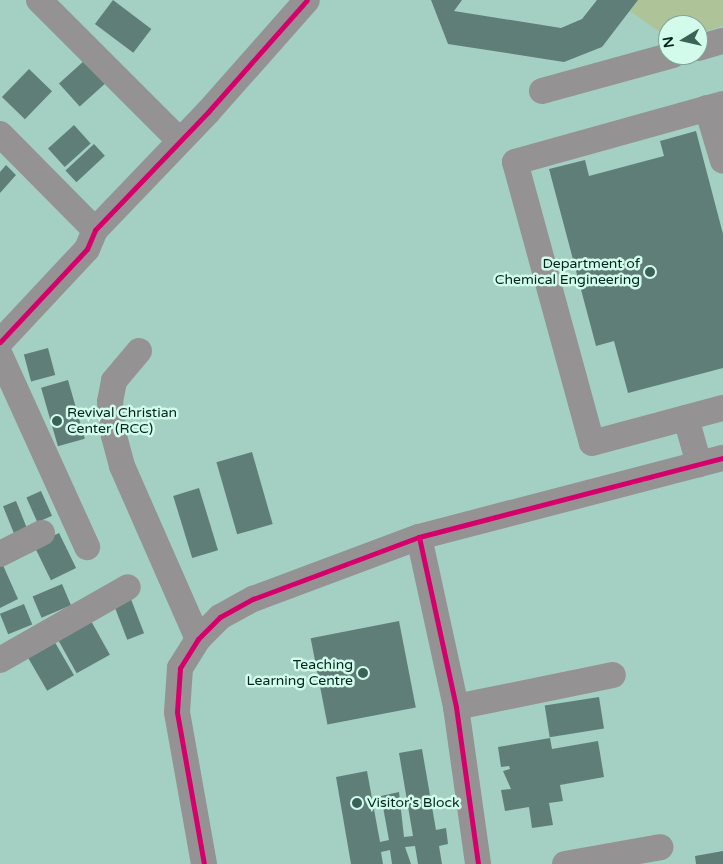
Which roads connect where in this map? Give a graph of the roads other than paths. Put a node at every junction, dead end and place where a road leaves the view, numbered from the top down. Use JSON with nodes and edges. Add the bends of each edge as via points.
{"nodes":[{"id":1,"x":39,"y":0,"type":"edge"},
{"id":2,"x":307,"y":0,"type":"edge"},
{"id":3,"x":723,"y":41,"type":"edge"},
{"id":4,"x":708,"y":45,"type":"edge"},
{"id":5,"x":658,"y":59,"type":"edge"},
{"id":6,"x":542,"y":91,"type":"dead end"},
{"id":7,"x":715,"y":106,"type":"edge"},
{"id":8,"x":0,"y":134,"type":"edge"},
{"id":9,"x":180,"y":142,"type":"junction"},
{"id":10,"x":723,"y":161,"type":"edge"},
{"id":11,"x":95,"y":230,"type":"junction"},
{"id":12,"x":0,"y":317,"type":"edge"},
{"id":13,"x":0,"y":342,"type":"edge"},
{"id":14,"x":139,"y":351,"type":"dead end"},
{"id":15,"x":0,"y":355,"type":"edge"},
{"id":16,"x":723,"y":408,"type":"edge"},
{"id":17,"x":686,"y":418,"type":"junction"},
{"id":18,"x":711,"y":461,"type":"edge"},
{"id":19,"x":42,"y":533,"type":"dead end"},
{"id":20,"x":419,"y":537,"type":"junction"},
{"id":21,"x":86,"y":547,"type":"dead end"},
{"id":22,"x":0,"y":554,"type":"edge"},
{"id":23,"x":128,"y":587,"type":"dead end"},
{"id":24,"x":198,"y":639,"type":"junction"},
{"id":25,"x":0,"y":660,"type":"edge"},
{"id":26,"x":613,"y":675,"type":"dead end"},
{"id":27,"x":456,"y":707,"type":"junction"},
{"id":28,"x":661,"y":846,"type":"dead end"},
{"id":29,"x":204,"y":864,"type":"edge"},
{"id":30,"x":478,"y":864,"type":"edge"},
{"id":31,"x":565,"y":864,"type":"edge"}],
"edges":[{"from":1,"to":9,"type":"street"},
{"from":2,"to":9,"type":"street"},
{"from":3,"to":4,"type":"street"},
{"from":5,"to":6,"type":"street"},
{"from":7,"to":10,"type":"street"},
{"from":7,"to":17,"type":"street","via":[[516,162],[592,443]]},
{"from":8,"to":11,"type":"street"},
{"from":9,"to":11,"type":"street"},
{"from":11,"to":12,"type":"street","via":[[82,232],[74,238]]},
{"from":11,"to":13,"type":"street","via":[[87,249]]},
{"from":14,"to":24,"type":"street","via":[[114,381],[110,402],[114,436],[122,466]]},
{"from":15,"to":21,"type":"street"},
{"from":16,"to":17,"type":"street"},
{"from":17,"to":18,"type":"street"},
{"from":18,"to":20,"type":"street"},
{"from":19,"to":22,"type":"street"},
{"from":20,"to":24,"type":"street","via":[[252,600],[220,617]]},
{"from":20,"to":27,"type":"street"},
{"from":23,"to":25,"type":"street"},
{"from":24,"to":29,"type":"street","via":[[180,668],[177,712]]},
{"from":26,"to":27,"type":"street"},
{"from":27,"to":30,"type":"street"},
{"from":28,"to":31,"type":"street"}]}
